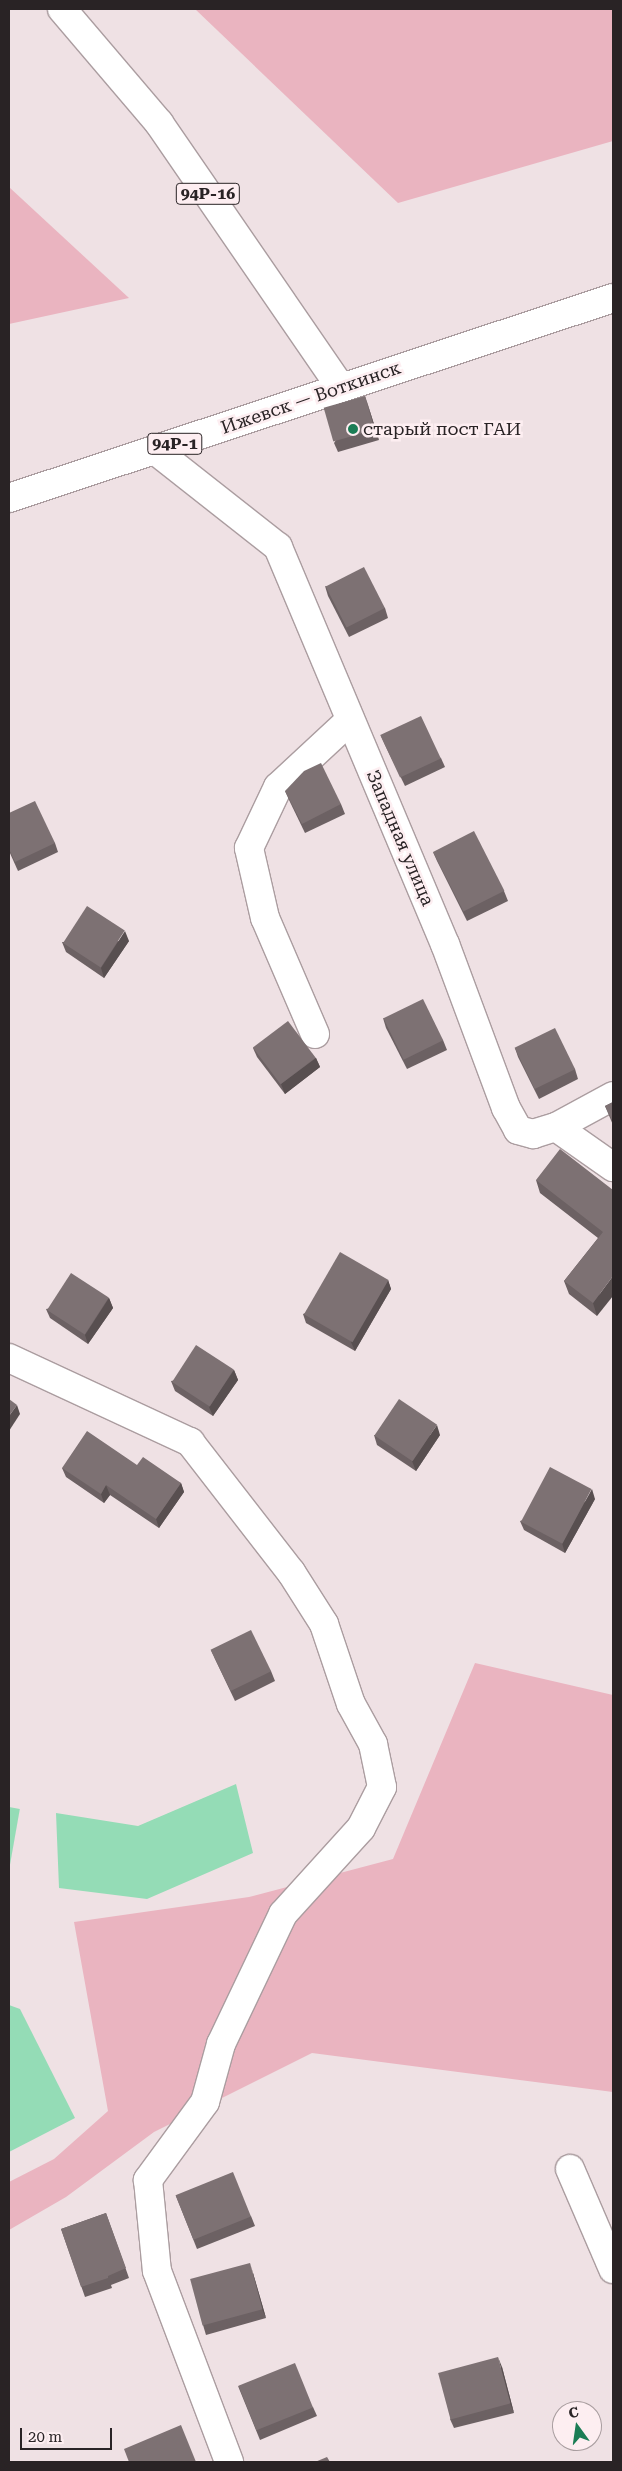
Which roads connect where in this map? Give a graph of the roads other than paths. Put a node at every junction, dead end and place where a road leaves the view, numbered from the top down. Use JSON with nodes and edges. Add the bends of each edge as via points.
{"nodes":[{"id":1,"x":62,"y":9,"type":"edge"},
{"id":2,"x":613,"y":298,"type":"edge"},
{"id":3,"x":342,"y":388,"type":"junction"},
{"id":4,"x":156,"y":451,"type":"junction"},
{"id":5,"x":9,"y":498,"type":"edge"},
{"id":6,"x":349,"y":721,"type":"junction"},
{"id":7,"x":315,"y":1034,"type":"dead end"},
{"id":8,"x":613,"y":1096,"type":"edge"},
{"id":9,"x":556,"y":1127,"type":"junction"},
{"id":10,"x":613,"y":1167,"type":"edge"},
{"id":11,"x":9,"y":1358,"type":"edge"},
{"id":12,"x":570,"y":2169,"type":"dead end"},
{"id":13,"x":613,"y":2269,"type":"edge"},
{"id":14,"x":229,"y":2462,"type":"edge"}],
"edges":[{"from":1,"to":3,"type":"street","number":"94Р-16","via":[[159,123]]},
{"from":2,"to":3,"type":"street","name":"Ижевск — Воткинск","number":"94Р-1"},
{"from":3,"to":4,"type":"street","name":"Ижевск — Воткинск","number":"94Р-1"},
{"from":4,"to":5,"type":"street","name":"Ижевск — Воткинск","number":"94Р-1"},
{"from":4,"to":6,"type":"street","name":"Западная улица","via":[[278,547]]},
{"from":6,"to":7,"type":"street","via":[[278,787],[249,848],[265,918]]},
{"from":6,"to":9,"type":"street","name":"Западная улица","via":[[445,944],[506,1108],[518,1130],[532,1134]]},
{"from":8,"to":9,"type":"street"},
{"from":9,"to":10,"type":"street"},
{"from":11,"to":14,"type":"street","via":[[190,1442],[291,1572],[324,1624],[351,1704],[373,1744],[382,1787],[360,1828],[283,1914],[221,2044],[205,2102],[148,2180],[157,2271]]},
{"from":12,"to":13,"type":"street"}]}
